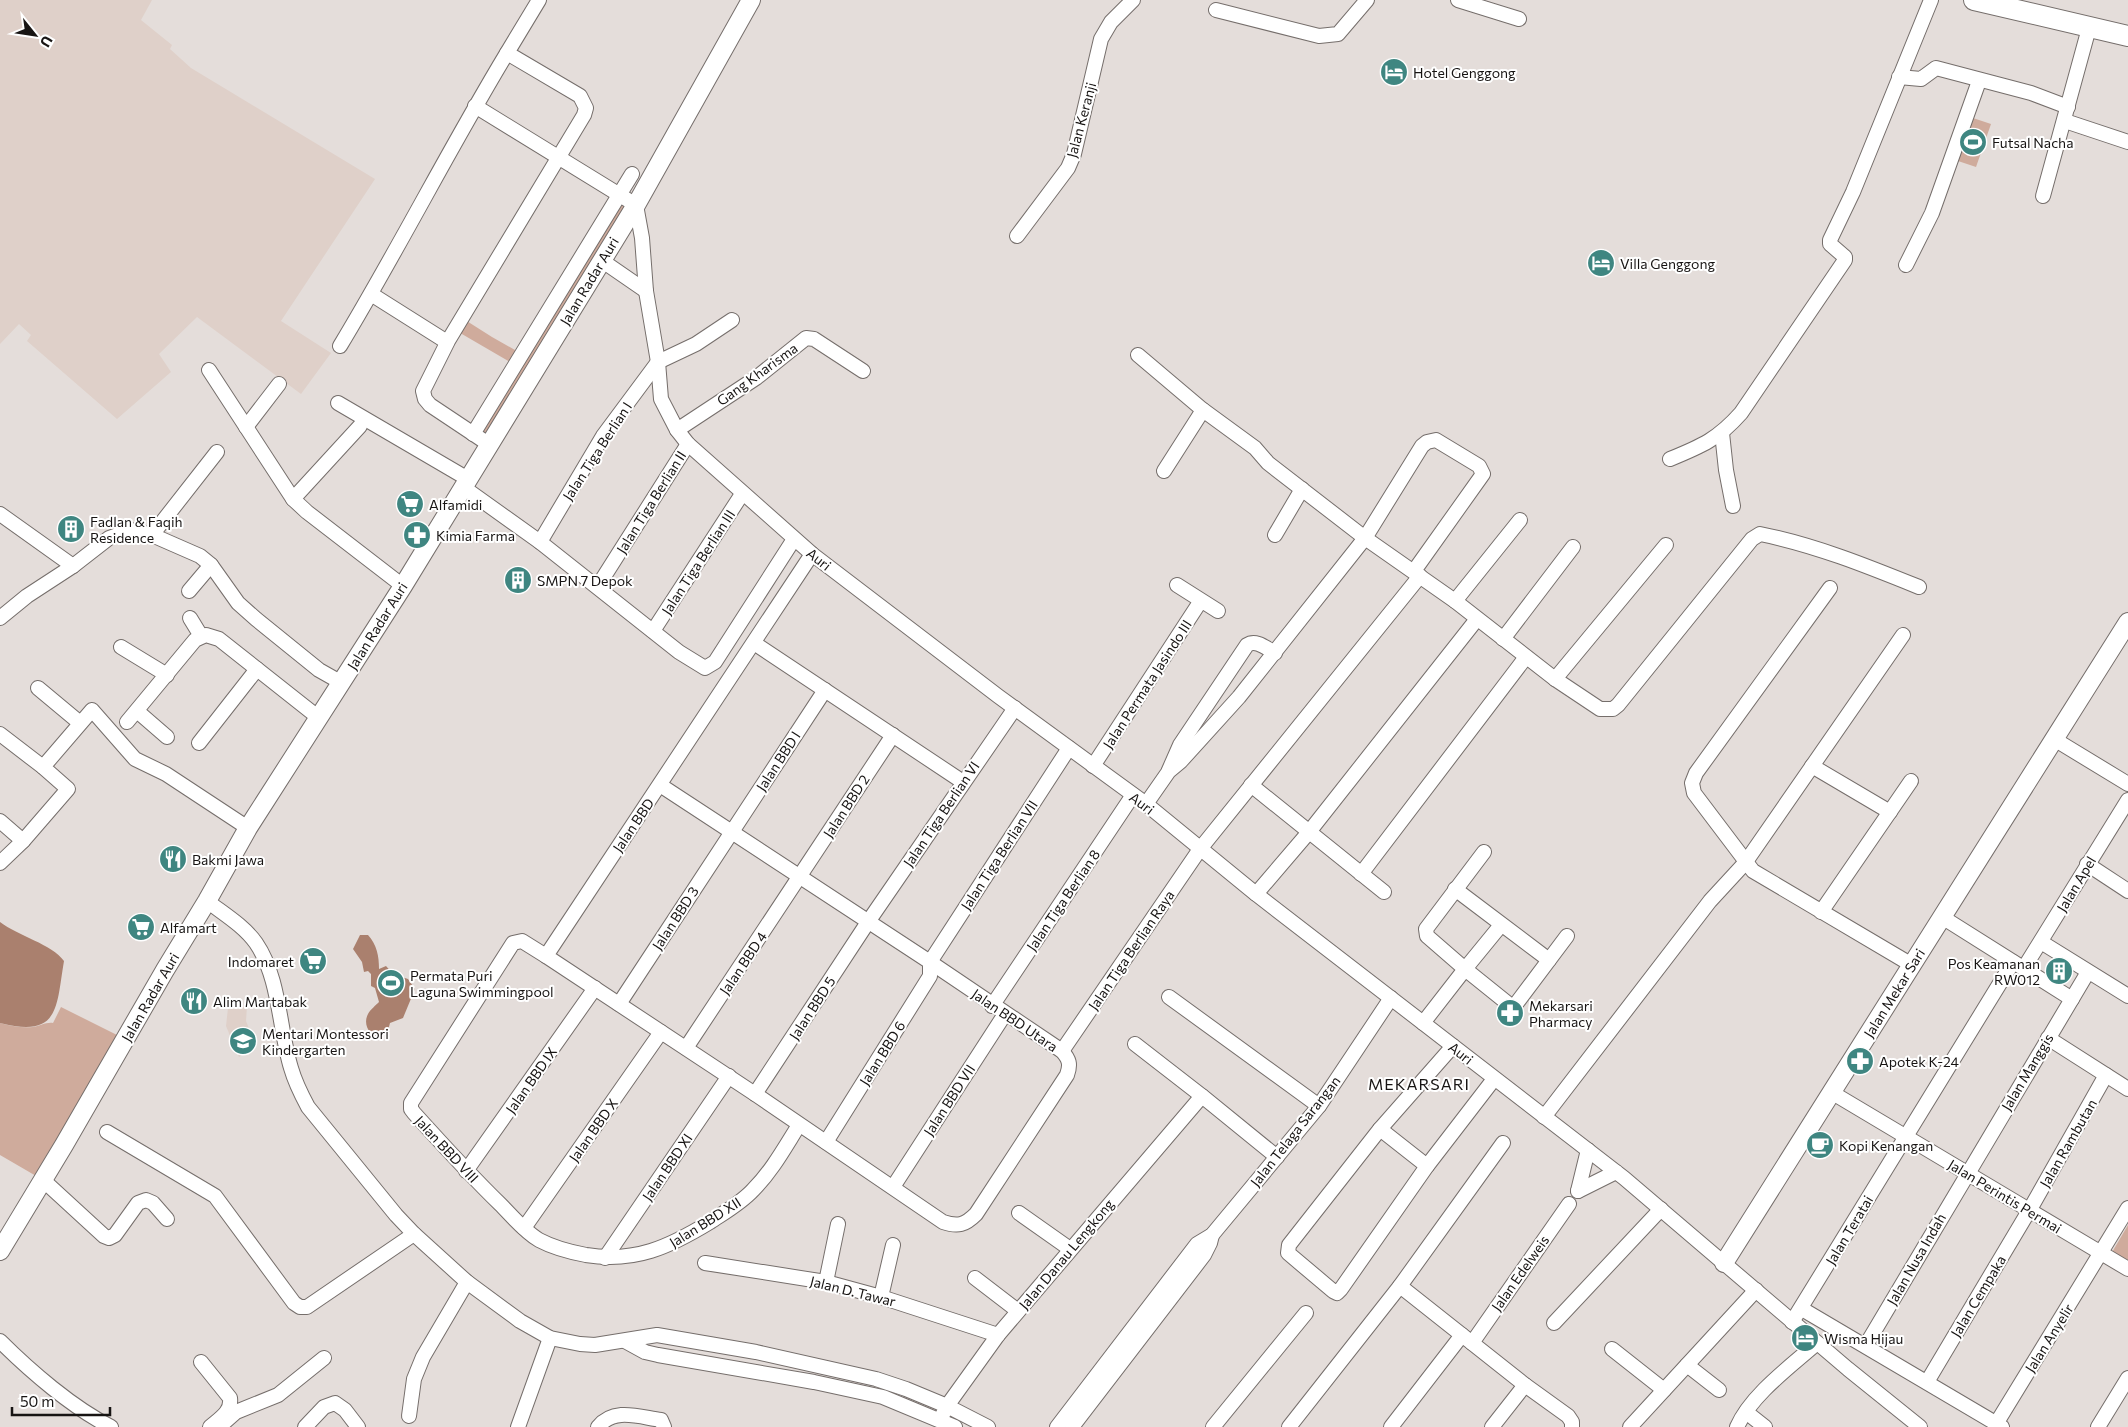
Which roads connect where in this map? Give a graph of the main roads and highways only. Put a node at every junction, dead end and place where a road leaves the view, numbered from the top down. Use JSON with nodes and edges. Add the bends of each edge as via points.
{"nodes":[{"id":1,"x":751,"y":0,"type":"edge"},
{"id":2,"x":1974,"y":0,"type":"edge"},
{"id":3,"x":2031,"y":0,"type":"edge"},
{"id":4,"x":2128,"y":22,"type":"edge"},
{"id":5,"x":2128,"y":36,"type":"edge"},
{"id":6,"x":2128,"y":622,"type":"edge"},
{"id":7,"x":0,"y":1251,"type":"edge"},
{"id":8,"x":1724,"y":1263,"type":"road end"}],
"edges":[{"from":1,"to":7,"type":"main road","name":"Jalan Radar Auri","via":[[636,205],[403,586],[248,828]]},
{"from":2,"to":5,"type":"highway"},
{"from":3,"to":4,"type":"highway"},
{"from":6,"to":8,"type":"main road","name":"Jalan Mekar Sari"}]}
